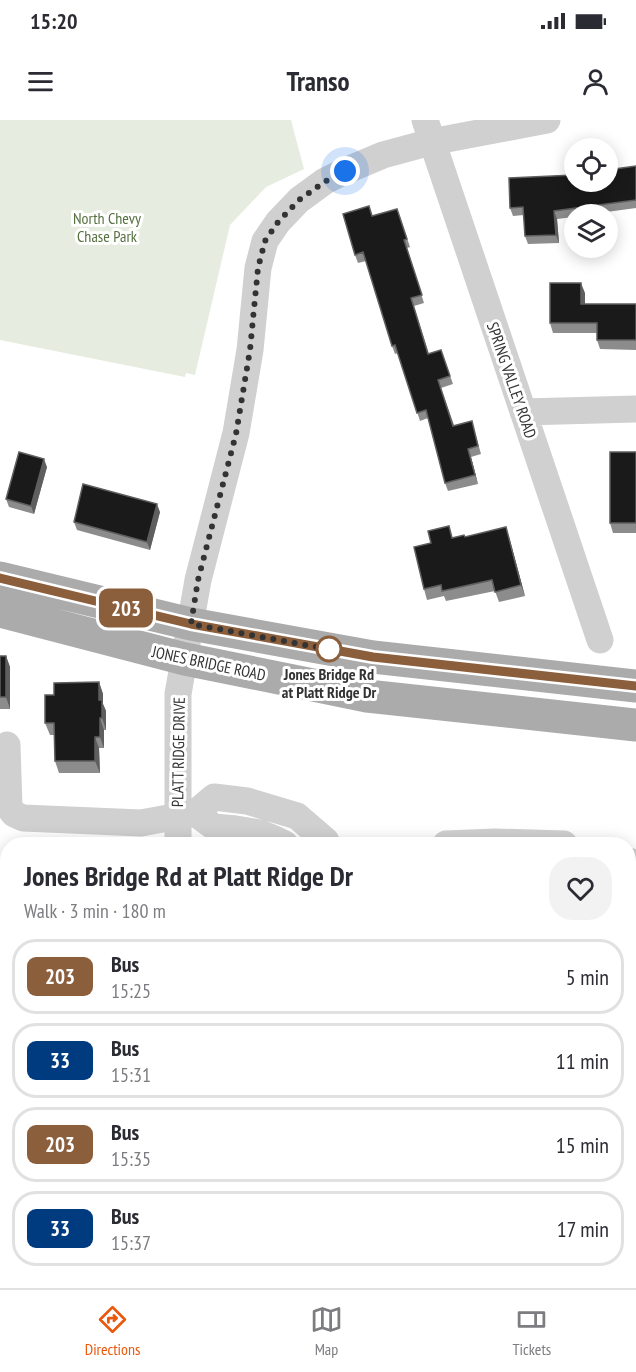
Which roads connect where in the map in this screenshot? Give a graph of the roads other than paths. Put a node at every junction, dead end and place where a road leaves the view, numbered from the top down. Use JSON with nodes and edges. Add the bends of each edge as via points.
{"nodes":[{"id":1,"x":547,"y":120,"type":"edge"},
{"id":2,"x":428,"y":131,"type":"edge"},
{"id":3,"x":636,"y":410,"type":"edge"},
{"id":4,"x":523,"y":412,"type":"junction"},
{"id":5,"x":0,"y":578,"type":"edge"},
{"id":6,"x":0,"y":611,"type":"edge"},
{"id":7,"x":191,"y":624,"type":"junction"},
{"id":8,"x":600,"y":640,"type":"dead end"},
{"id":9,"x":185,"y":659,"type":"junction"},
{"id":10,"x":636,"y":686,"type":"edge"},
{"id":11,"x":636,"y":726,"type":"edge"},
{"id":12,"x":7,"y":745,"type":"dead end"},
{"id":13,"x":186,"y":814,"type":"junction"},
{"id":14,"x":180,"y":837,"type":"edge"},
{"id":15,"x":268,"y":837,"type":"edge"},
{"id":16,"x":321,"y":837,"type":"edge"}],
"edges":[{"from":1,"to":2,"type":"street","name":"PLATT RIDGE DRIVE"},
{"from":2,"to":4,"type":"street","name":"SPRING VALLEY ROAD"},
{"from":2,"to":7,"type":"street","name":"PLATT RIDGE DRIVE","via":[[326,181],[299,200],[265,241],[236,434],[198,580]]},
{"from":3,"to":4,"type":"street"},
{"from":4,"to":8,"type":"street","name":"SPRING VALLEY ROAD"},
{"from":5,"to":7,"type":"main road"},
{"from":6,"to":9,"type":"main road","name":"JONES BRIDGE ROAD"},
{"from":7,"to":9,"type":"street","name":"PLATT RIDGE DRIVE"},
{"from":7,"to":10,"type":"main road","via":[[373,657]]},
{"from":9,"to":11,"type":"main road","name":"JONES BRIDGE ROAD","via":[[367,696]]},
{"from":9,"to":13,"type":"street","name":"PLATT RIDGE DRIVE","via":[[178,694]]},
{"from":12,"to":13,"type":"street","via":[[9,807],[23,818],[141,823]]},
{"from":13,"to":14,"type":"street","name":"PLATT RIDGE DRIVE"},
{"from":13,"to":15,"type":"street","via":[[214,828]]},
{"from":13,"to":16,"type":"street","via":[[214,797],[247,801],[297,816]]}]}
